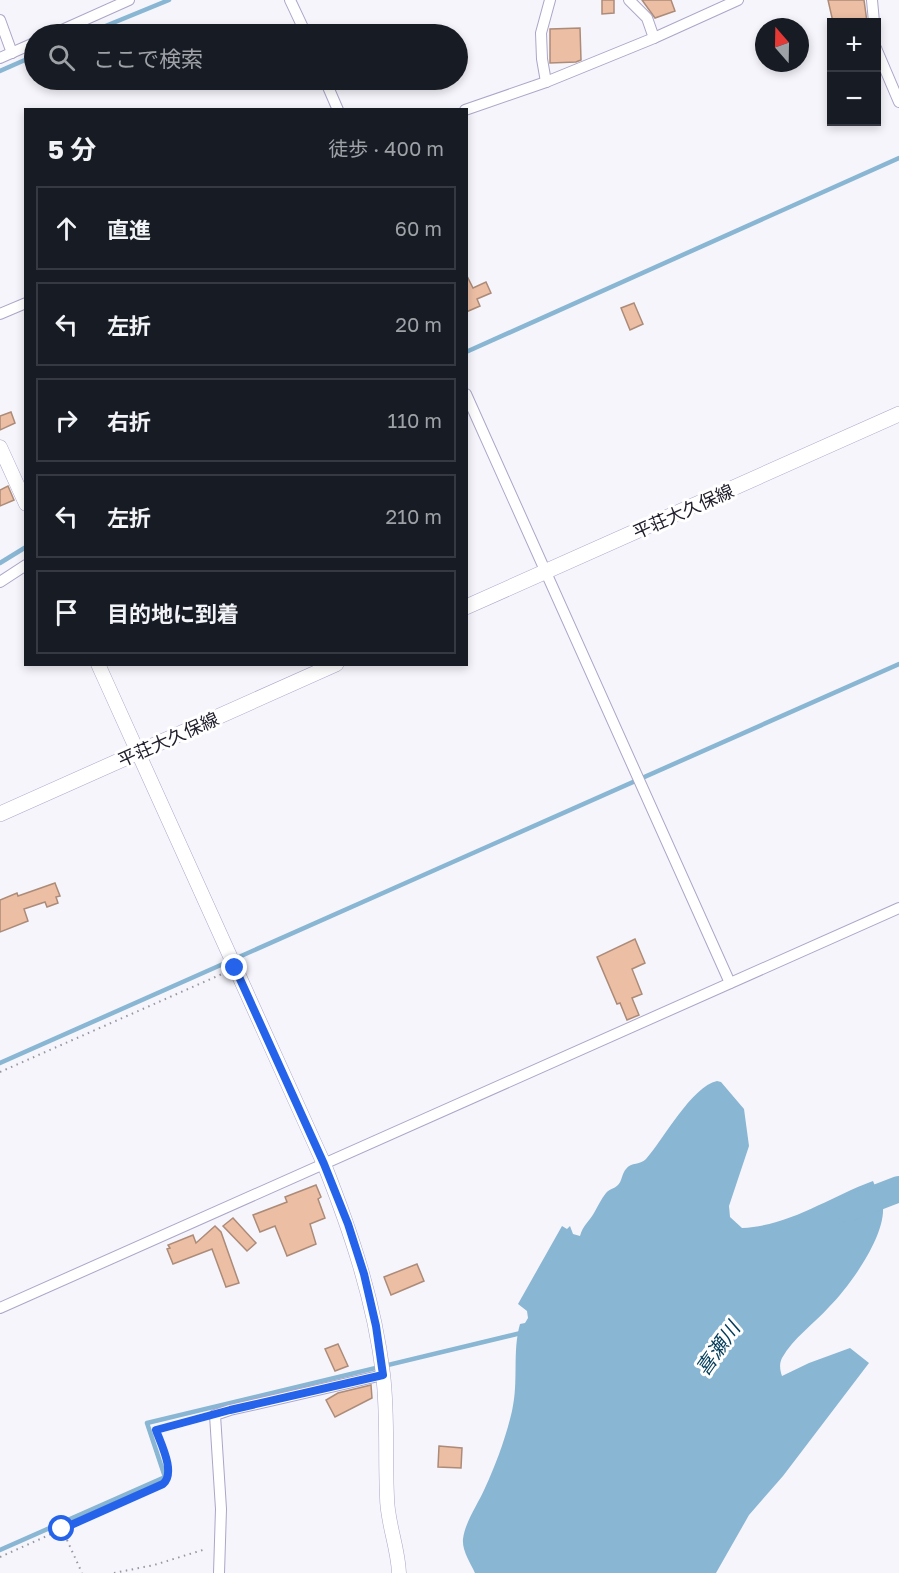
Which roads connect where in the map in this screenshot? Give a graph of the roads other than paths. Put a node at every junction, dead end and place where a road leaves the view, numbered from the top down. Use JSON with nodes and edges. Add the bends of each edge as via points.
{"nodes":[{"id":1,"x":129,"y":0,"type":"edge"},
{"id":2,"x":290,"y":0,"type":"edge"},
{"id":3,"x":550,"y":0,"type":"edge"},
{"id":4,"x":629,"y":0,"type":"edge"},
{"id":5,"x":738,"y":0,"type":"edge"},
{"id":6,"x":872,"y":0,"type":"edge"},
{"id":7,"x":874,"y":18,"type":"edge"},
{"id":8,"x":0,"y":20,"type":"edge"},
{"id":9,"x":75,"y":24,"type":"edge"},
{"id":10,"x":301,"y":24,"type":"edge"},
{"id":11,"x":654,"y":38,"type":"junction"},
{"id":12,"x":24,"y":48,"type":"edge"},
{"id":13,"x":12,"y":53,"type":"junction"},
{"id":14,"x":0,"y":58,"type":"edge"},
{"id":15,"x":881,"y":60,"type":"edge"},
{"id":16,"x":546,"y":82,"type":"junction"},
{"id":17,"x":329,"y":90,"type":"edge"},
{"id":18,"x":899,"y":102,"type":"edge"},
{"id":19,"x":337,"y":108,"type":"edge"},
{"id":20,"x":468,"y":109,"type":"edge"},
{"id":21,"x":24,"y":304,"type":"edge"},
{"id":22,"x":0,"y":314,"type":"edge"},
{"id":23,"x":468,"y":398,"type":"edge"},
{"id":24,"x":899,"y":414,"type":"edge"},
{"id":25,"x":0,"y":447,"type":"edge"},
{"id":26,"x":24,"y":500,"type":"edge"},
{"id":27,"x":24,"y":566,"type":"edge"},
{"id":28,"x":547,"y":572,"type":"junction"},
{"id":29,"x":0,"y":582,"type":"edge"},
{"id":30,"x":468,"y":606,"type":"edge"},
{"id":31,"x":99,"y":666,"type":"edge"},
{"id":32,"x":331,"y":666,"type":"edge"},
{"id":33,"x":137,"y":752,"type":"junction"},
{"id":34,"x":0,"y":814,"type":"edge"},
{"id":35,"x":899,"y":908,"type":"edge"},
{"id":36,"x":730,"y":984,"type":"junction"},
{"id":37,"x":324,"y":1164,"type":"junction"},
{"id":38,"x":0,"y":1308,"type":"edge"},
{"id":39,"x":383,"y":1375,"type":"junction"},
{"id":40,"x":219,"y":1573,"type":"edge"},
{"id":41,"x":399,"y":1573,"type":"edge"}],
"edges":[{"from":1,"to":9,"type":"street"},
{"from":2,"to":10,"type":"street"},
{"from":3,"to":16,"type":"street","via":[[541,33]]},
{"from":4,"to":11,"type":"street","via":[[647,18]]},
{"from":5,"to":11,"type":"street"},
{"from":6,"to":7,"type":"street"},
{"from":8,"to":13,"type":"street"},
{"from":11,"to":16,"type":"street"},
{"from":12,"to":13,"type":"street"},
{"from":13,"to":14,"type":"street"},
{"from":15,"to":18,"type":"street"},
{"from":16,"to":20,"type":"street"},
{"from":17,"to":19,"type":"street"},
{"from":21,"to":22,"type":"street"},
{"from":23,"to":28,"type":"street"},
{"from":24,"to":28,"type":"main road","name":"平荘大久保線"},
{"from":25,"to":26,"type":"street"},
{"from":27,"to":29,"type":"street"},
{"from":28,"to":30,"type":"main road","name":"平荘大久保線"},
{"from":28,"to":36,"type":"street"},
{"from":31,"to":33,"type":"street"},
{"from":32,"to":33,"type":"main road","name":"平荘大久保線"},
{"from":33,"to":34,"type":"main road","name":"平荘大久保線"},
{"from":33,"to":37,"type":"street"},
{"from":35,"to":36,"type":"street"},
{"from":36,"to":37,"type":"street"},
{"from":37,"to":38,"type":"street"},
{"from":37,"to":39,"type":"street","via":[[364,1274]]},
{"from":39,"to":40,"type":"street","via":[[215,1415],[221,1509]]},
{"from":39,"to":41,"type":"street","via":[[387,1499]]}]}
